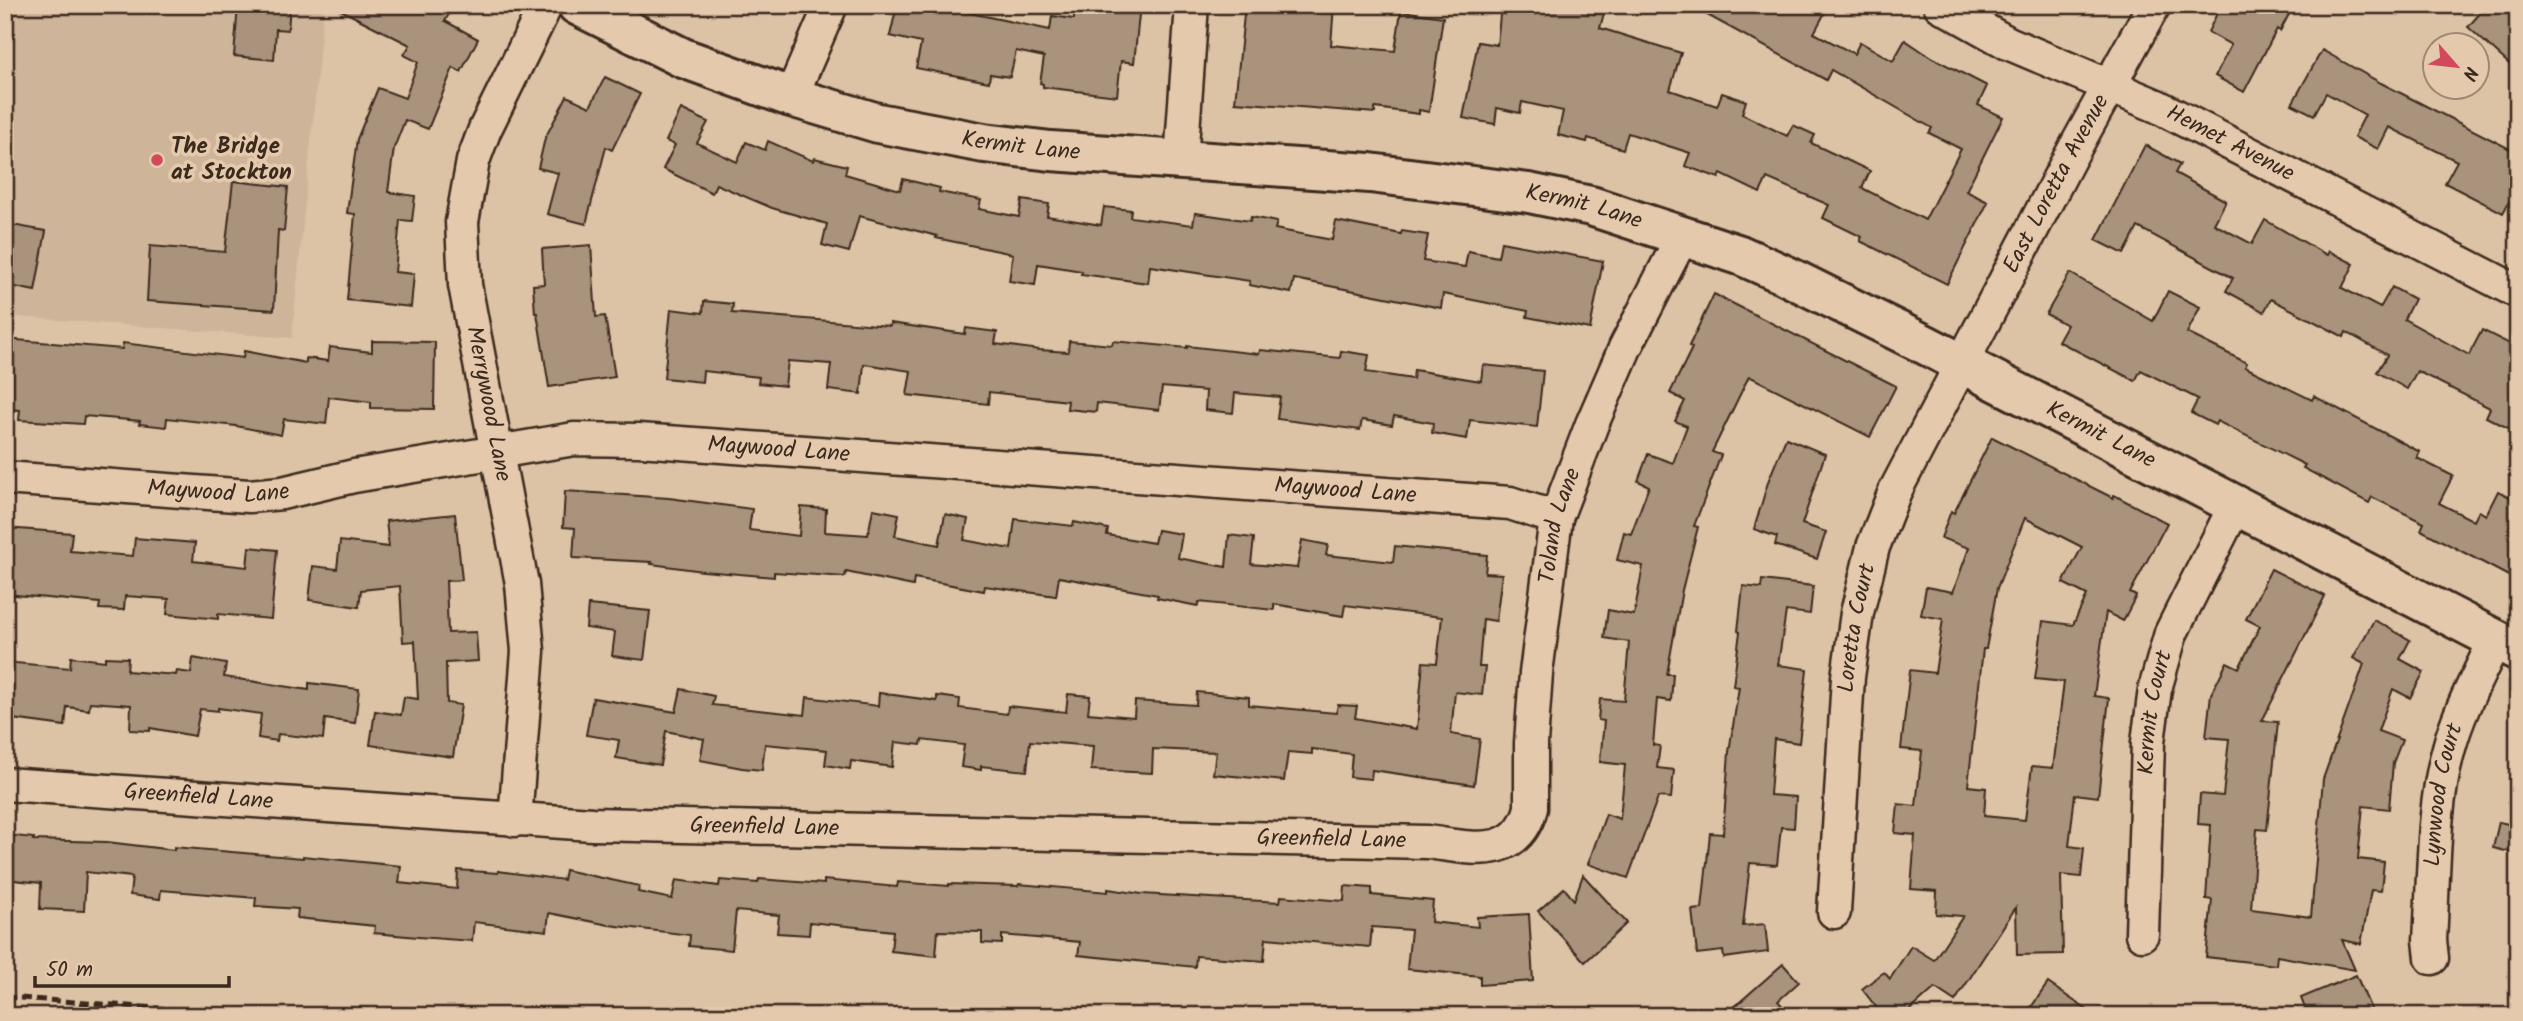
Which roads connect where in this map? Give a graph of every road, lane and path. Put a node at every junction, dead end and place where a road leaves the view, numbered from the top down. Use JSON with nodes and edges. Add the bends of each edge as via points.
{"nodes":[{"id":1,"x":546,"y":5,"type":"edge"},
{"id":2,"x":577,"y":5,"type":"edge"},
{"id":3,"x":831,"y":5,"type":"edge"},
{"id":4,"x":1192,"y":5,"type":"edge"},
{"id":5,"x":1940,"y":5,"type":"edge"},
{"id":6,"x":2154,"y":5,"type":"edge"},
{"id":7,"x":2111,"y":87,"type":"junction"},
{"id":8,"x":791,"y":97,"type":"junction"},
{"id":9,"x":1181,"y":160,"type":"junction"},
{"id":10,"x":1682,"y":237,"type":"junction"},
{"id":11,"x":2518,"y":292,"type":"edge"},
{"id":12,"x":1963,"y":364,"type":"junction"},
{"id":13,"x":496,"y":451,"type":"junction"},
{"id":14,"x":5,"y":478,"type":"edge"},
{"id":15,"x":2235,"y":506,"type":"junction"},
{"id":16,"x":1556,"y":518,"type":"junction"},
{"id":17,"x":2506,"y":645,"type":"edge"},
{"id":18,"x":5,"y":784,"type":"edge"},
{"id":19,"x":515,"y":820,"type":"junction"},
{"id":20,"x":1519,"y":833,"type":"joint"},
{"id":21,"x":1834,"y":912,"type":"dead end"},
{"id":22,"x":2142,"y":934,"type":"dead end"},
{"id":23,"x":2432,"y":958,"type":"dead end"}],
"edges":[{"from":1,"to":13,"type":"street","name":"Merrywood Lane","via":[[485,129],[473,161],[462,222],[466,285]]},
{"from":2,"to":8,"type":"street","name":"Kermit Lane","via":[[683,58]]},
{"from":3,"to":8,"type":"street"},
{"from":4,"to":9,"type":"street"},
{"from":5,"to":7,"type":"street","name":"Hemet Avenue","via":[[2008,43]]},
{"from":6,"to":7,"type":"street","name":"East Loretta Avenue"},
{"from":7,"to":11,"type":"street","name":"Hemet Avenue","via":[[2157,106]]},
{"from":7,"to":12,"type":"street","name":"East Loretta Avenue"},
{"from":8,"to":9,"type":"street","name":"Kermit Lane","via":[[878,123],[984,143]]},
{"from":9,"to":10,"type":"street","name":"Kermit Lane","via":[[1370,173],[1529,193],[1591,206]]},
{"from":10,"to":12,"type":"street","name":"Kermit Lane","via":[[1785,275]]},
{"from":10,"to":16,"type":"street","name":"Toland Lane","via":[[1625,348]]},
{"from":12,"to":15,"type":"street","name":"Kermit Lane"},
{"from":12,"to":21,"type":"street","name":"Loretta Court","via":[[1895,491],[1873,547],[1857,613],[1848,677]]},
{"from":13,"to":14,"type":"street","name":"Maywood Lane","via":[[249,496]]},
{"from":13,"to":16,"type":"street","name":"Maywood Lane","via":[[574,439],[639,440],[1510,503]]},
{"from":13,"to":19,"type":"street","name":"Merrywood Lane","via":[[522,583],[528,651]]},
{"from":15,"to":17,"type":"street","name":"Kermit Lane"},
{"from":15,"to":22,"type":"street","name":"Kermit Court","via":[[2171,633],[2155,689],[2148,742]]},
{"from":16,"to":20,"type":"street","name":"Toland Lane","via":[[1536,673],[1531,808]]},
{"from":17,"to":23,"type":"street","name":"Lynwood Court","via":[[2459,718],[2449,749],[2440,792]]},
{"from":18,"to":19,"type":"street","name":"Greenfield Lane"},
{"from":19,"to":20,"type":"street","name":"Greenfield Lane","via":[[1427,842],[1485,849]]}]}
